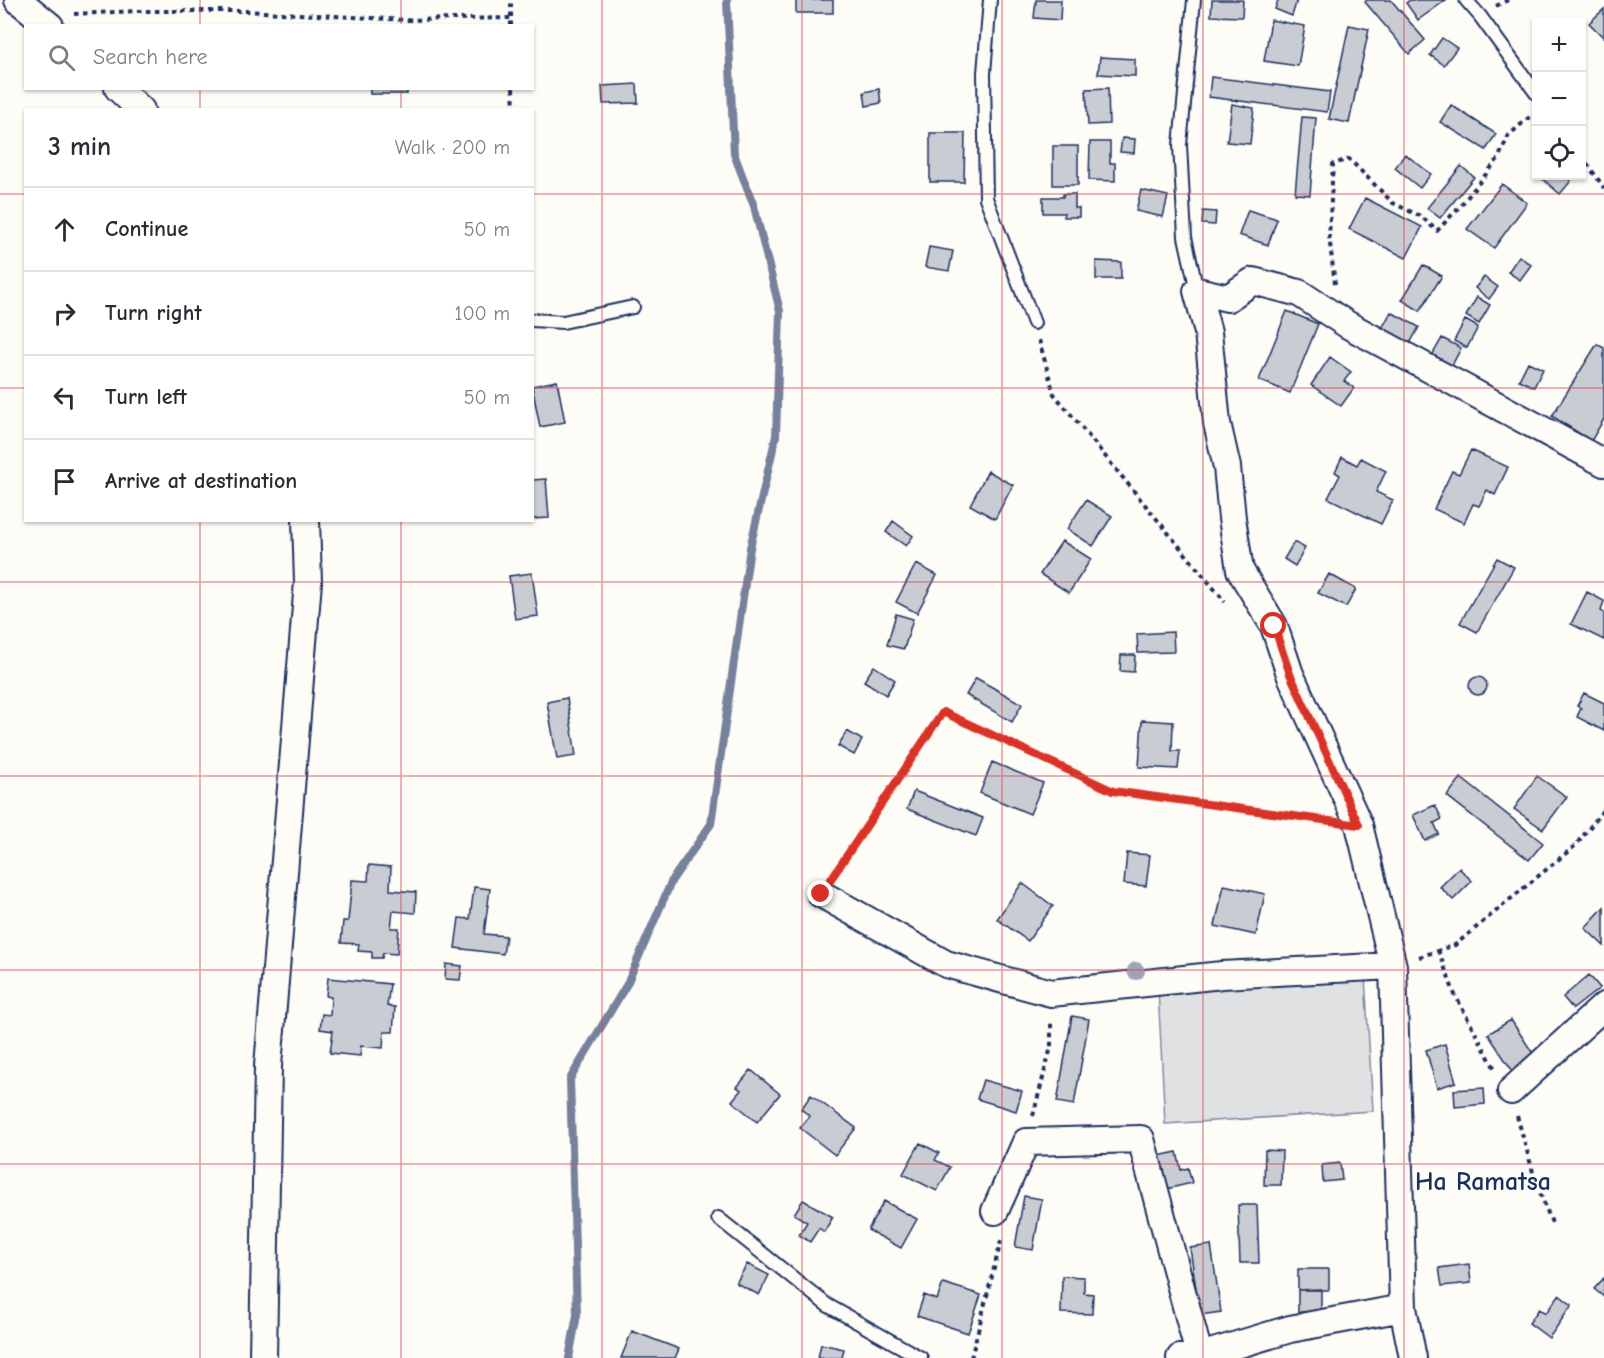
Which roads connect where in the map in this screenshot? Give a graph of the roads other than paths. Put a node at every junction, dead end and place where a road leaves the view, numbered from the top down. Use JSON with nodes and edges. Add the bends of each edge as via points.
{"nodes":[{"id":1,"x":18,"y":0,"type":"edge"},
{"id":2,"x":990,"y":0,"type":"edge"},
{"id":3,"x":1194,"y":0,"type":"edge"},
{"id":4,"x":1466,"y":0,"type":"edge"},
{"id":5,"x":45,"y":21,"type":"edge"},
{"id":6,"x":1532,"y":88,"type":"edge"},
{"id":7,"x":120,"y":90,"type":"edge"},
{"id":8,"x":139,"y":108,"type":"edge"},
{"id":9,"x":1197,"y":291,"type":"junction"},
{"id":10,"x":633,"y":307,"type":"dead end"},
{"id":11,"x":534,"y":320,"type":"edge"},
{"id":12,"x":1034,"y":323,"type":"road end"},
{"id":13,"x":1604,"y":463,"type":"edge"},
{"id":14,"x":306,"y":522,"type":"edge"},
{"id":15,"x":821,"y":894,"type":"road end"},
{"id":16,"x":1393,"y":966,"type":"junction"},
{"id":17,"x":1604,"y":1006,"type":"edge"},
{"id":18,"x":1511,"y":1091,"type":"dead end"},
{"id":19,"x":995,"y":1211,"type":"road end"},
{"id":20,"x":718,"y":1218,"type":"dead end"},
{"id":21,"x":1403,"y":1308,"type":"junction"},
{"id":22,"x":1193,"y":1357,"type":"edge"},
{"id":23,"x":263,"y":1358,"type":"edge"},
{"id":24,"x":921,"y":1358,"type":"edge"},
{"id":25,"x":1413,"y":1358,"type":"edge"}],
"edges":[{"from":1,"to":5,"type":"street"},
{"from":2,"to":12,"type":"lane","via":[[984,73],[986,198]]},
{"from":3,"to":9,"type":"lane","via":[[1180,145],[1185,237]]},
{"from":4,"to":6,"type":"lane"},
{"from":7,"to":8,"type":"street"},
{"from":9,"to":13,"type":"street","via":[[1228,298],[1253,281],[1299,293],[1348,325]]},
{"from":9,"to":16,"type":"street","via":[[1208,332],[1217,423],[1227,467],[1240,570],[1274,626],[1290,674],[1359,825]]},
{"from":10,"to":11,"type":"lane","via":[[563,322]]},
{"from":14,"to":23,"type":"street","via":[[308,582],[268,1066]]},
{"from":15,"to":16,"type":"street","via":[[946,964],[1051,993],[1222,975]]},
{"from":16,"to":21,"type":"street"},
{"from":17,"to":18,"type":"street"},
{"from":19,"to":22,"type":"street","via":[[1026,1142],[1141,1139]]},
{"from":20,"to":24,"type":"lane","via":[[827,1305]]},
{"from":21,"to":22,"type":"street","via":[[1290,1329]]},
{"from":21,"to":25,"type":"street"}]}
